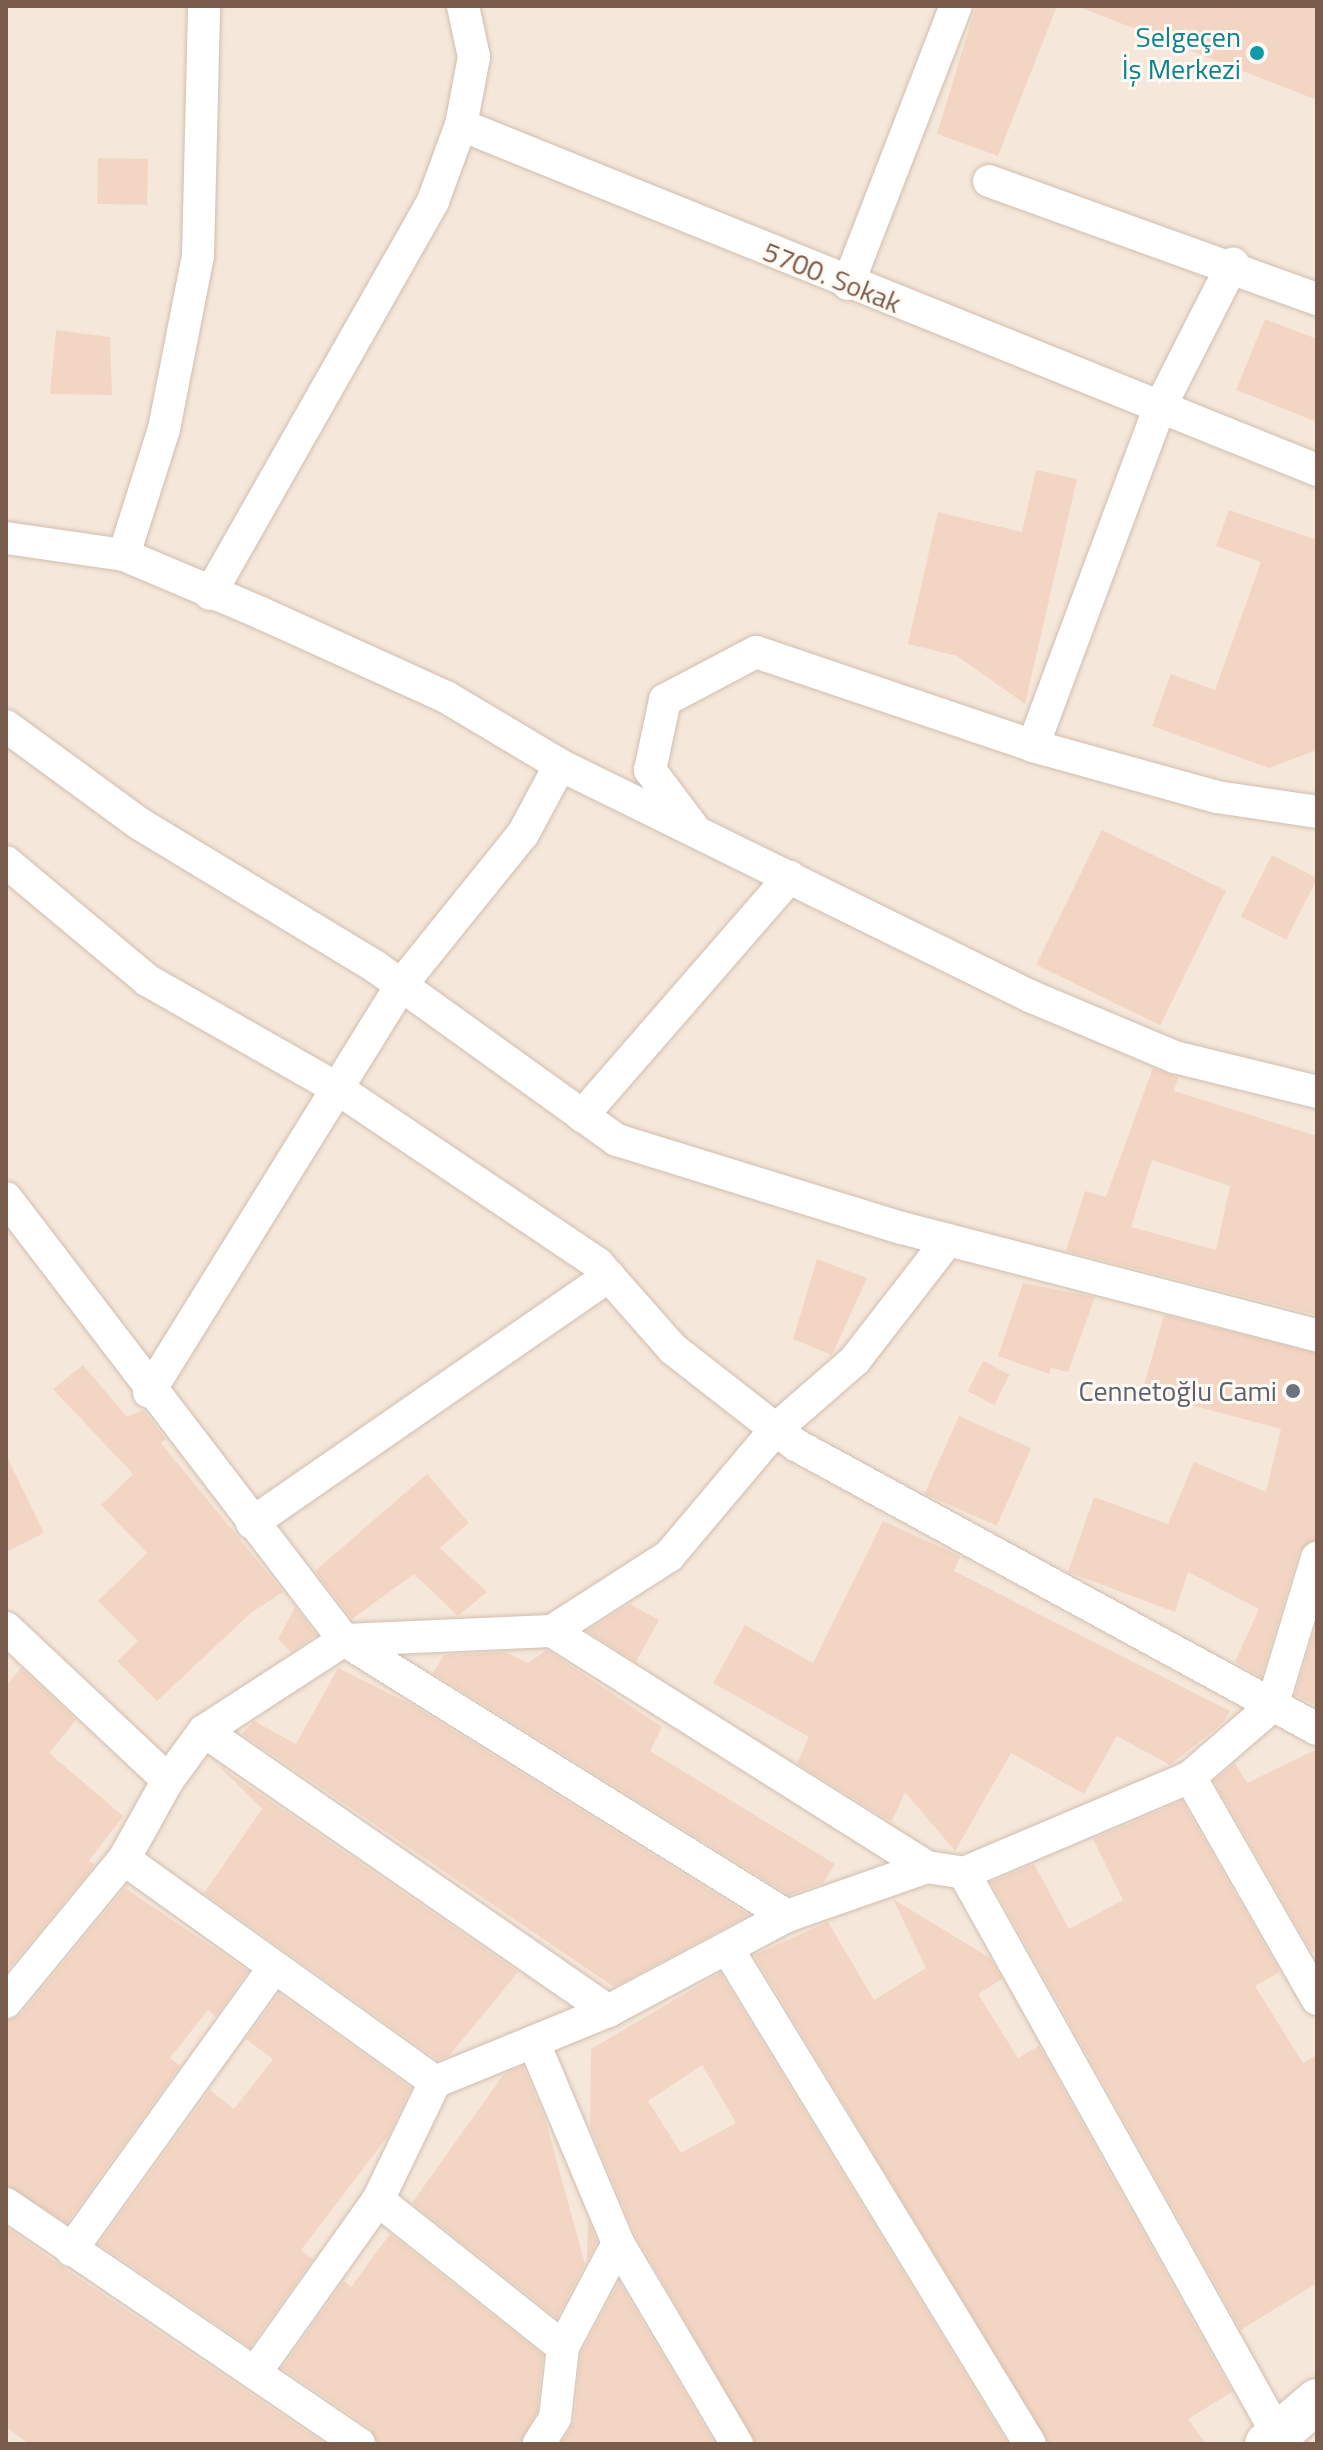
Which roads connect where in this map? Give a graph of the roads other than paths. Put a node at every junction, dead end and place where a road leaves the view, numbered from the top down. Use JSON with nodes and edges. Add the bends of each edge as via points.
{"nodes":[{"id":1,"x":204,"y":6,"type":"edge"},
{"id":2,"x":463,"y":6,"type":"edge"},
{"id":3,"x":956,"y":6,"type":"edge"},
{"id":4,"x":461,"y":125,"type":"junction"},
{"id":5,"x":989,"y":181,"type":"dead end"},
{"id":6,"x":1233,"y":264,"type":"junction"},
{"id":7,"x":848,"y":284,"type":"junction"},
{"id":8,"x":1317,"y":299,"type":"edge"},
{"id":9,"x":1160,"y":407,"type":"junction"},
{"id":10,"x":1317,"y":470,"type":"edge"},
{"id":11,"x":6,"y":538,"type":"edge"},
{"id":12,"x":124,"y":555,"type":"junction"},
{"id":13,"x":210,"y":594,"type":"junction"},
{"id":14,"x":6,"y":726,"type":"edge"},
{"id":15,"x":1033,"y":746,"type":"junction"},
{"id":16,"x":560,"y":765,"type":"junction"},
{"id":17,"x":1317,"y":812,"type":"edge"},
{"id":18,"x":696,"y":832,"type":"junction"},
{"id":19,"x":6,"y":862,"type":"edge"},
{"id":20,"x":790,"y":877,"type":"junction"},
{"id":21,"x":401,"y":985,"type":"junction"},
{"id":22,"x":338,"y":1089,"type":"junction"},
{"id":23,"x":1317,"y":1092,"type":"edge"},
{"id":24,"x":582,"y":1116,"type":"junction"},
{"id":25,"x":6,"y":1198,"type":"edge"},
{"id":26,"x":948,"y":1240,"type":"junction"},
{"id":27,"x":609,"y":1276,"type":"junction"},
{"id":28,"x":1317,"y":1335,"type":"edge"},
{"id":29,"x":149,"y":1392,"type":"junction"},
{"id":30,"x":776,"y":1429,"type":"junction"},
{"id":31,"x":252,"y":1523,"type":"junction"},
{"id":32,"x":1317,"y":1558,"type":"edge"},
{"id":33,"x":8,"y":1631,"type":"edge"},
{"id":34,"x":552,"y":1631,"type":"junction"},
{"id":35,"x":344,"y":1640,"type":"junction"},
{"id":36,"x":1272,"y":1706,"type":"junction"},
{"id":37,"x":1317,"y":1729,"type":"edge"},
{"id":38,"x":204,"y":1731,"type":"junction"},
{"id":39,"x":1190,"y":1777,"type":"junction"},
{"id":40,"x":168,"y":1780,"type":"junction"},
{"id":41,"x":124,"y":1859,"type":"junction"},
{"id":42,"x":927,"y":1867,"type":"junction"},
{"id":43,"x":964,"y":1873,"type":"junction"},
{"id":44,"x":787,"y":1916,"type":"junction"},
{"id":45,"x":727,"y":1948,"type":"junction"},
{"id":46,"x":274,"y":1968,"type":"junction"},
{"id":47,"x":1317,"y":1999,"type":"edge"},
{"id":48,"x":6,"y":2002,"type":"edge"},
{"id":49,"x":608,"y":2011,"type":"junction"},
{"id":50,"x":534,"y":2043,"type":"junction"},
{"id":51,"x":435,"y":2082,"type":"junction"},
{"id":52,"x":378,"y":2200,"type":"junction"},
{"id":53,"x":6,"y":2204,"type":"edge"},
{"id":54,"x":618,"y":2243,"type":"junction"},
{"id":55,"x":71,"y":2250,"type":"junction"},
{"id":56,"x":563,"y":2347,"type":"junction"},
{"id":57,"x":255,"y":2373,"type":"junction"},
{"id":58,"x":1295,"y":2427,"type":"edge"},
{"id":59,"x":359,"y":2444,"type":"edge"},
{"id":60,"x":539,"y":2444,"type":"edge"},
{"id":61,"x":737,"y":2444,"type":"edge"},
{"id":62,"x":1030,"y":2444,"type":"edge"}],
"edges":[{"from":1,"to":12,"type":"street","via":[[198,256],[164,429]]},
{"from":2,"to":4,"type":"street","via":[[474,57]]},
{"from":3,"to":7,"type":"street"},
{"from":4,"to":7,"type":"street","name":"5700. Sokak"},
{"from":4,"to":13,"type":"street","via":[[433,201]]},
{"from":5,"to":6,"type":"street"},
{"from":6,"to":8,"type":"street"},
{"from":6,"to":9,"type":"street"},
{"from":7,"to":9,"type":"street","name":"5700. Sokak"},
{"from":9,"to":10,"type":"street","name":"5700. Sokak"},
{"from":9,"to":15,"type":"street"},
{"from":11,"to":12,"type":"street"},
{"from":12,"to":13,"type":"street"},
{"from":13,"to":16,"type":"street","via":[[446,697]]},
{"from":14,"to":21,"type":"street","via":[[140,824]]},
{"from":15,"to":17,"type":"street","via":[[1217,797]]},
{"from":15,"to":18,"type":"street","via":[[756,652],[665,700],[650,770]]},
{"from":16,"to":18,"type":"street"},
{"from":16,"to":21,"type":"street","via":[[523,834]]},
{"from":18,"to":20,"type":"street"},
{"from":19,"to":22,"type":"street","via":[[147,980]]},
{"from":20,"to":23,"type":"street","via":[[1032,997],[1175,1057]]},
{"from":20,"to":24,"type":"street"},
{"from":21,"to":22,"type":"street"},
{"from":21,"to":24,"type":"street"},
{"from":22,"to":27,"type":"street"},
{"from":22,"to":29,"type":"street"},
{"from":24,"to":26,"type":"street","via":[[617,1140]]},
{"from":25,"to":29,"type":"street"},
{"from":26,"to":28,"type":"street"},
{"from":26,"to":30,"type":"street","via":[[855,1360]]},
{"from":27,"to":30,"type":"street","via":[[673,1349]]},
{"from":27,"to":31,"type":"street"},
{"from":29,"to":31,"type":"street"},
{"from":30,"to":34,"type":"street","via":[[669,1556]]},
{"from":30,"to":36,"type":"street"},
{"from":31,"to":35,"type":"street"},
{"from":32,"to":36,"type":"street"},
{"from":33,"to":40,"type":"street"},
{"from":34,"to":35,"type":"street"},
{"from":34,"to":42,"type":"street"},
{"from":35,"to":38,"type":"street"},
{"from":35,"to":44,"type":"street"},
{"from":36,"to":37,"type":"street"},
{"from":36,"to":39,"type":"street"},
{"from":38,"to":40,"type":"street"},
{"from":38,"to":49,"type":"street"},
{"from":39,"to":43,"type":"street"},
{"from":39,"to":47,"type":"street"},
{"from":40,"to":41,"type":"street"},
{"from":41,"to":46,"type":"street"},
{"from":41,"to":48,"type":"street"},
{"from":42,"to":43,"type":"street"},
{"from":42,"to":44,"type":"street"},
{"from":43,"to":58,"type":"street"},
{"from":44,"to":45,"type":"street"},
{"from":45,"to":49,"type":"street"},
{"from":45,"to":62,"type":"street"},
{"from":46,"to":51,"type":"street"},
{"from":46,"to":55,"type":"street"},
{"from":49,"to":50,"type":"street"},
{"from":50,"to":51,"type":"street"},
{"from":50,"to":54,"type":"street"},
{"from":51,"to":52,"type":"street"},
{"from":52,"to":56,"type":"street"},
{"from":52,"to":57,"type":"street"},
{"from":53,"to":55,"type":"street"},
{"from":54,"to":56,"type":"street"},
{"from":54,"to":61,"type":"street"},
{"from":55,"to":57,"type":"street"},
{"from":56,"to":60,"type":"street","via":[[555,2418]]},
{"from":57,"to":59,"type":"street"}]}
